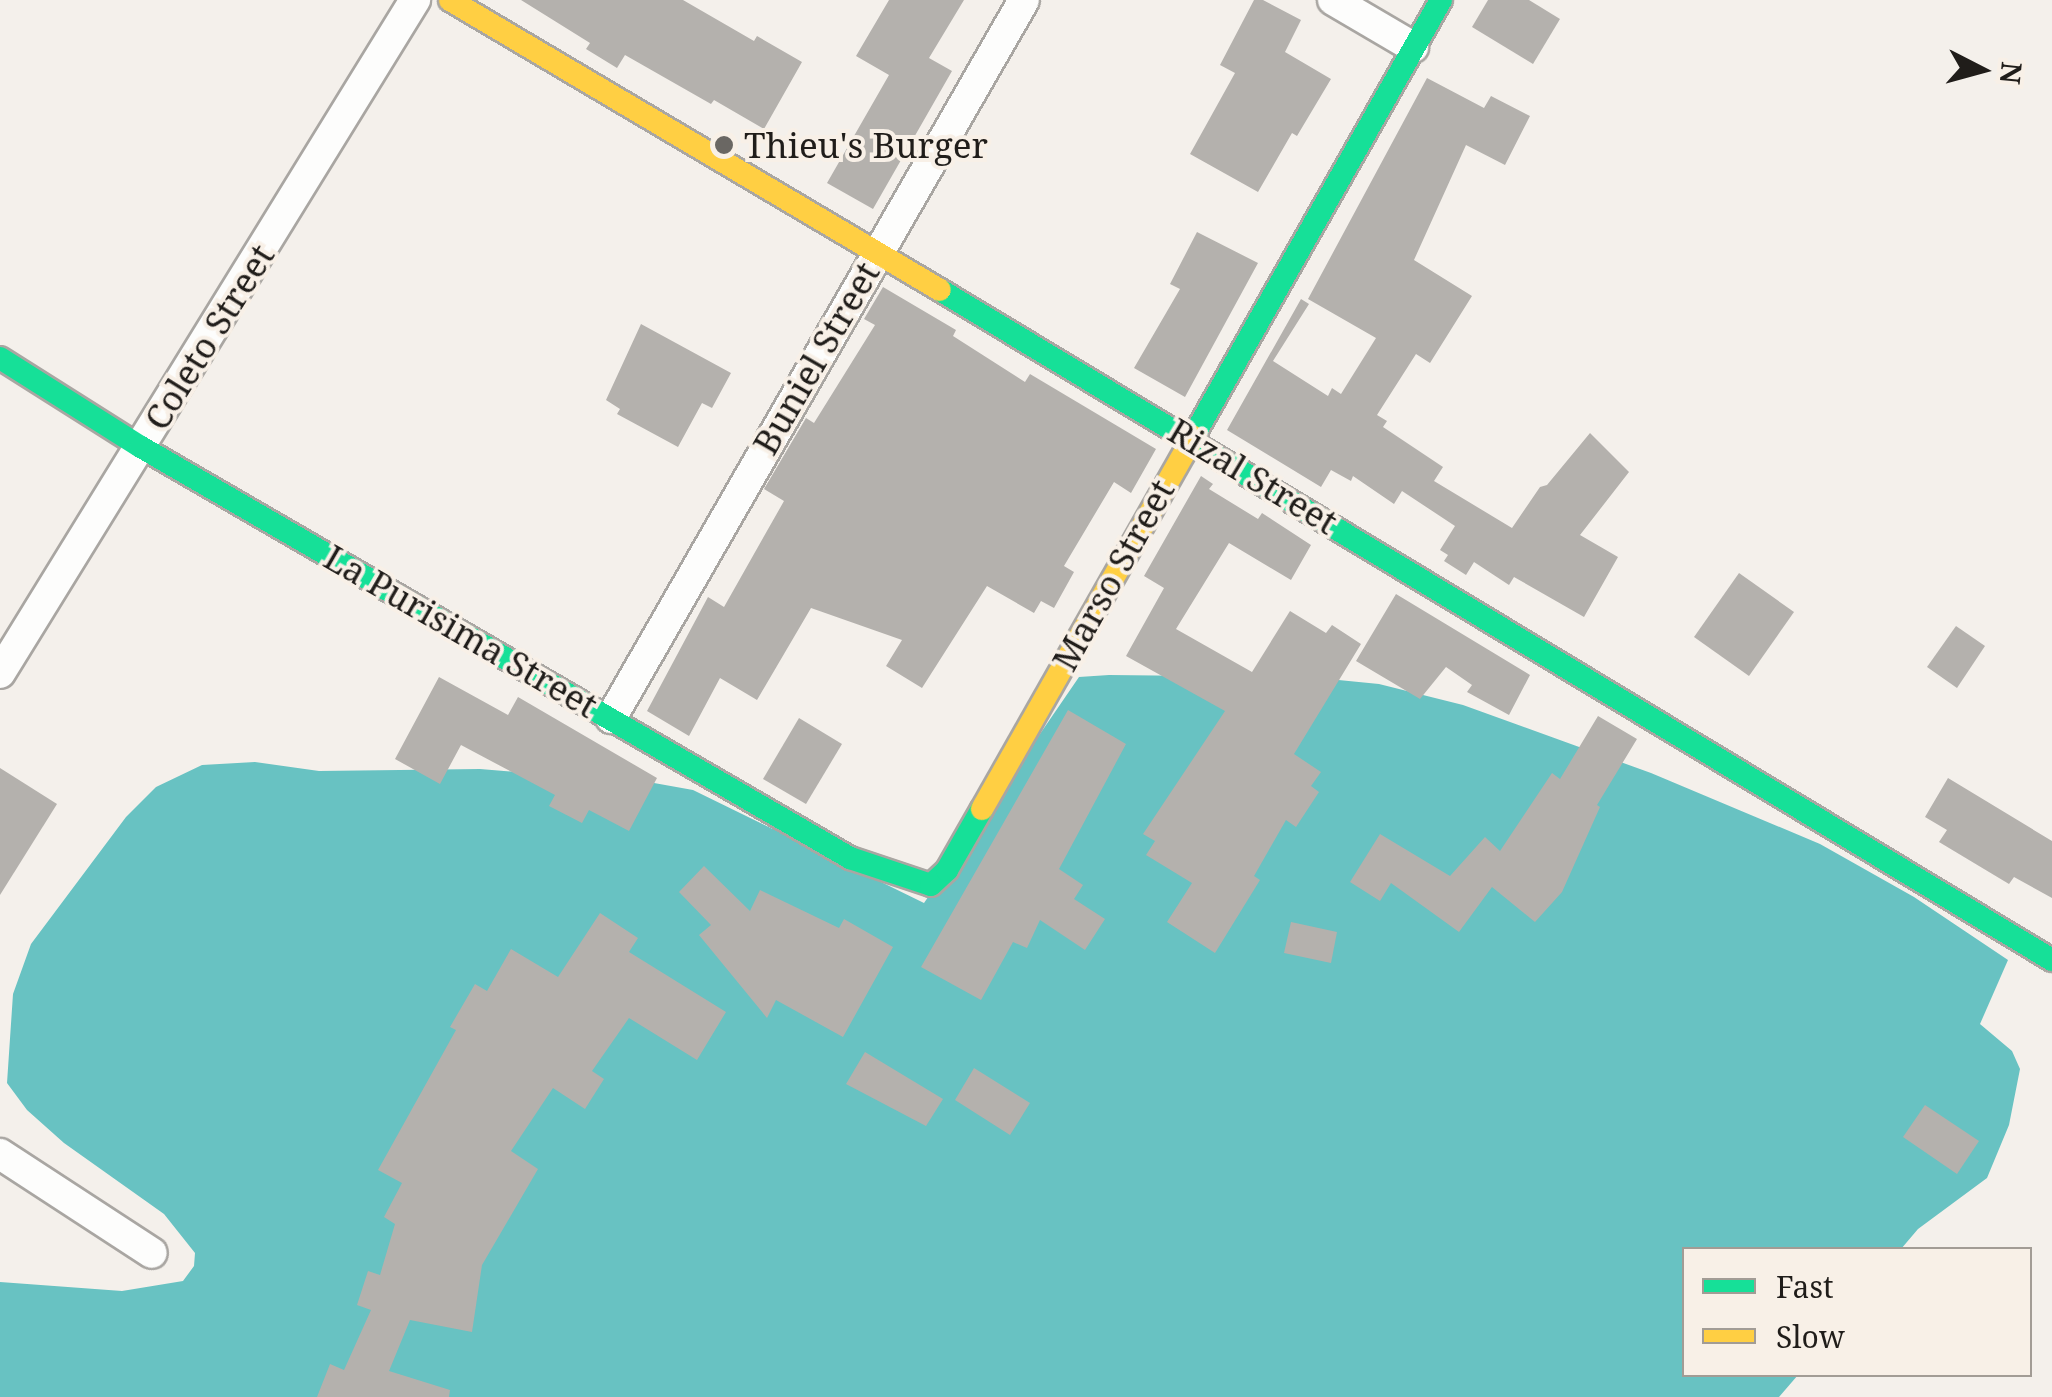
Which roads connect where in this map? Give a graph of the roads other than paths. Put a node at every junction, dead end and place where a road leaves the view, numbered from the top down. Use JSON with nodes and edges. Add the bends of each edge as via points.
{"nodes":[{"id":1,"x":416,"y":0,"type":"edge"},
{"id":2,"x":450,"y":0,"type":"edge"},
{"id":3,"x":1024,"y":0,"type":"edge"},
{"id":4,"x":1333,"y":0,"type":"edge"},
{"id":5,"x":1441,"y":0,"type":"edge"},
{"id":6,"x":1413,"y":47,"type":"junction"},
{"id":7,"x":876,"y":254,"type":"junction"},
{"id":8,"x":0,"y":358,"type":"edge"},
{"id":9,"x":1190,"y":438,"type":"junction"},
{"id":10,"x":141,"y":447,"type":"junction"},
{"id":11,"x":0,"y":673,"type":"edge"},
{"id":12,"x":611,"y":718,"type":"junction"},
{"id":13,"x":931,"y":885,"type":"joint"},
{"id":14,"x":2052,"y":960,"type":"edge"},
{"id":15,"x":0,"y":1154,"type":"edge"},
{"id":16,"x":152,"y":1254,"type":"dead end"}],
"edges":[{"from":1,"to":10,"type":"street","name":"Coleto Street"},
{"from":2,"to":7,"type":"street","name":"Rizal Street"},
{"from":3,"to":7,"type":"street","name":"Buniel Street"},
{"from":4,"to":6,"type":"street"},
{"from":5,"to":6,"type":"street","name":"Marso Street"},
{"from":6,"to":9,"type":"street","name":"Marso Street"},
{"from":7,"to":9,"type":"street","name":"Rizal Street"},
{"from":7,"to":12,"type":"street","name":"Buniel Street"},
{"from":8,"to":10,"type":"street","name":"La Purisima Street"},
{"from":9,"to":13,"type":"street","name":"Marso Street","via":[[947,870]]},
{"from":9,"to":14,"type":"street","name":"Rizal Street"},
{"from":10,"to":11,"type":"street","name":"Coleto Street"},
{"from":10,"to":12,"type":"street","name":"La Purisima Street"},
{"from":12,"to":13,"type":"street","name":"La Purisima Street","via":[[850,858]]},
{"from":15,"to":16,"type":"street"}]}
